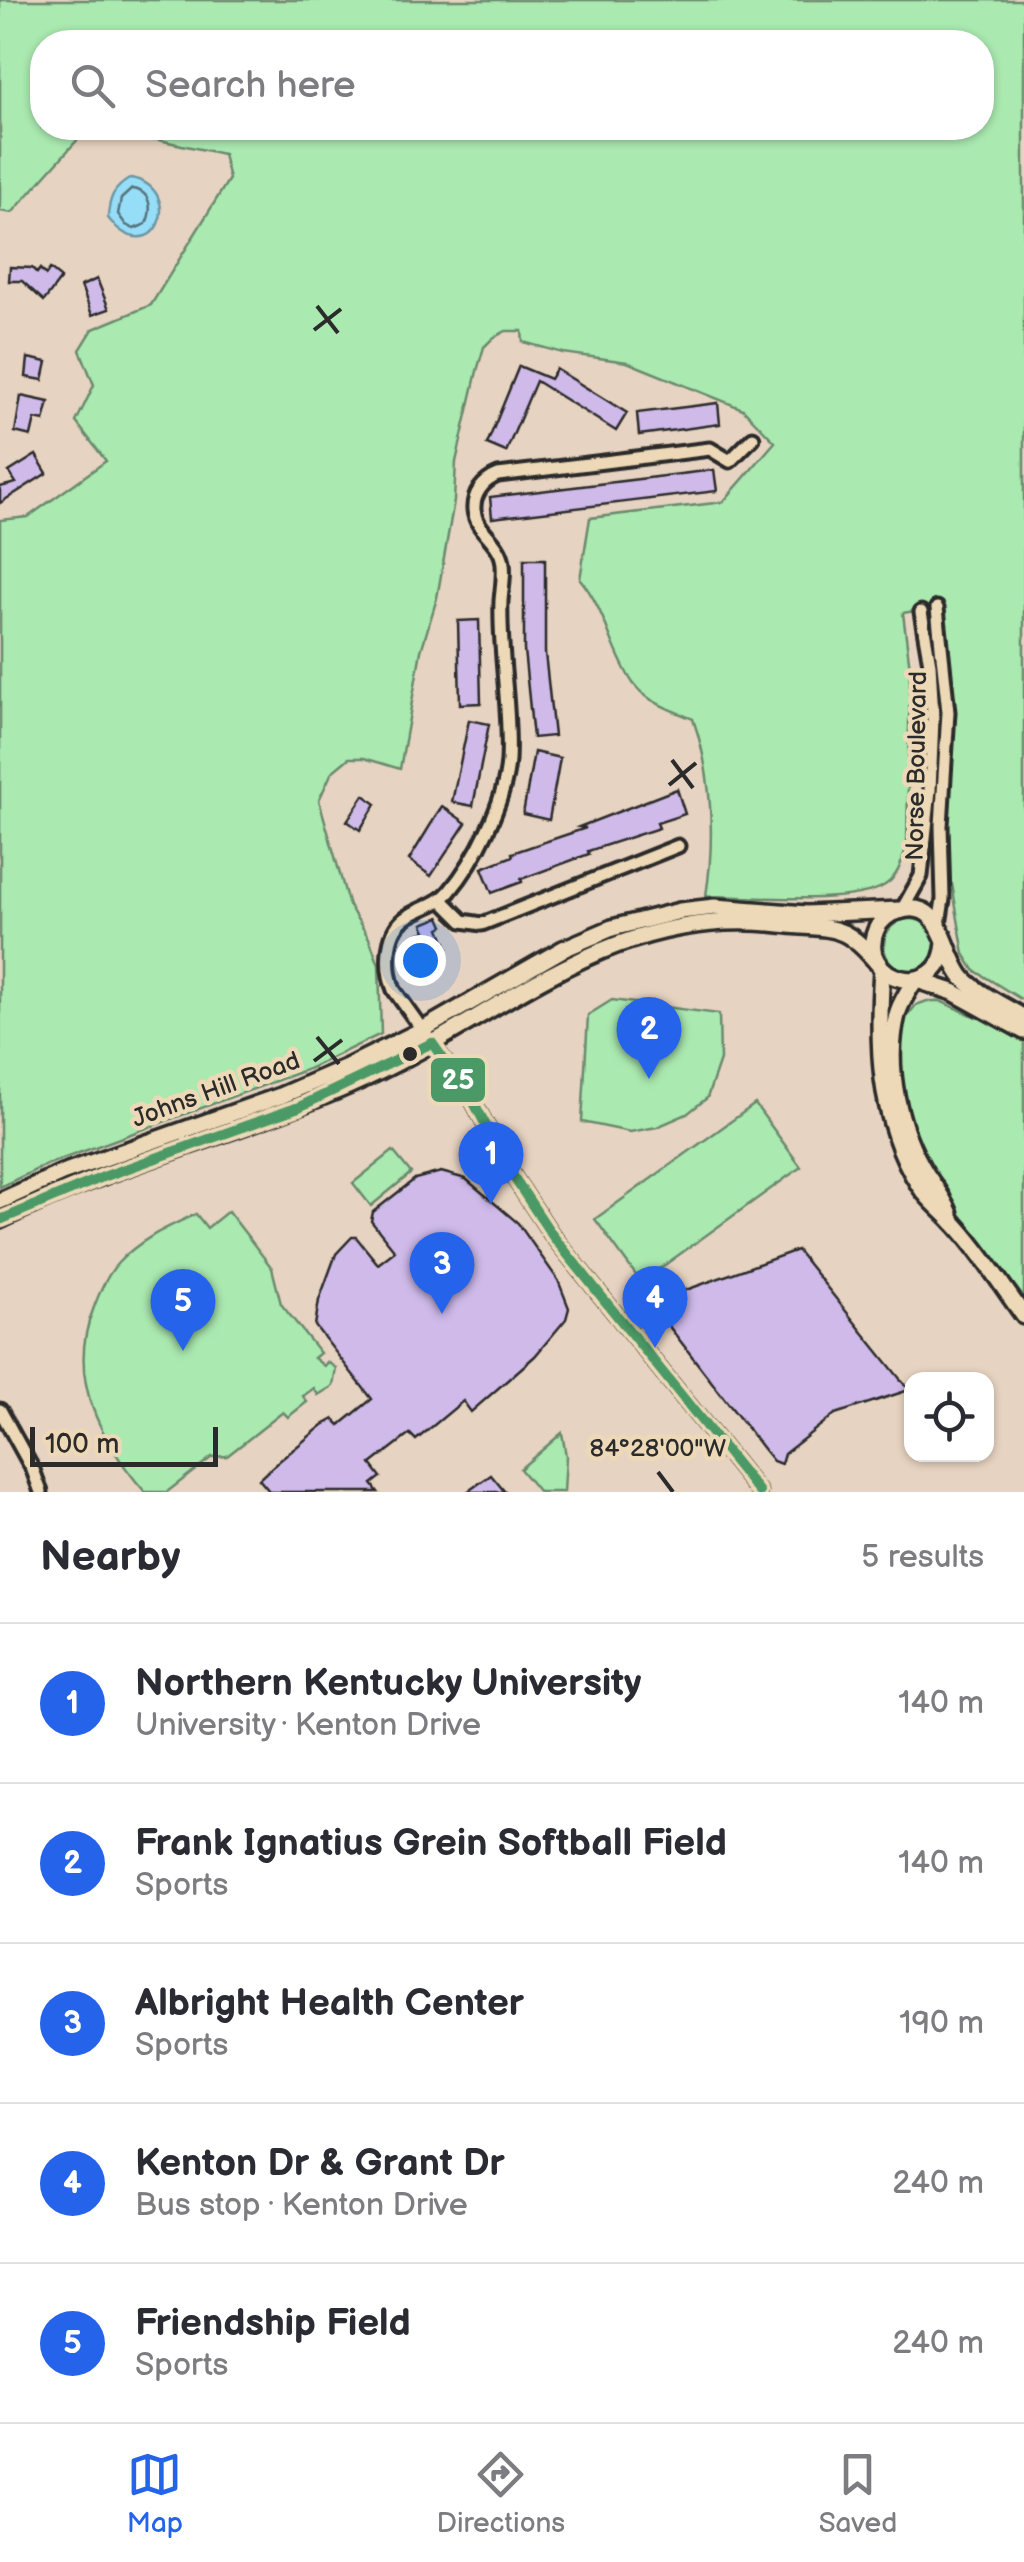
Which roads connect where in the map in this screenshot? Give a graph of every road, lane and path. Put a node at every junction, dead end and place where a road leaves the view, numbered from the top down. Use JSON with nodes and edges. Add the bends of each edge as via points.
{"nodes":[{"id":1,"x":753,"y":438,"type":"dead end"},
{"id":2,"x":936,"y":608,"type":"dead end"},
{"id":3,"x":922,"y":612,"type":"dead end"},
{"id":4,"x":678,"y":846,"type":"dead end"},
{"id":5,"x":441,"y":899,"type":"junction"},
{"id":6,"x":901,"y":910,"type":"junction"},
{"id":7,"x":939,"y":925,"type":"junction"},
{"id":8,"x":945,"y":941,"type":"junction"},
{"id":9,"x":881,"y":967,"type":"junction"},
{"id":10,"x":916,"y":980,"type":"junction"},
{"id":11,"x":1024,"y":1018,"type":"edge"},
{"id":12,"x":1024,"y":1031,"type":"edge"},
{"id":13,"x":427,"y":1037,"type":"junction"},
{"id":14,"x":0,"y":1201,"type":"edge"},
{"id":15,"x":0,"y":1220,"type":"edge"},
{"id":16,"x":954,"y":1223,"type":"junction"},
{"id":17,"x":1024,"y":1316,"type":"edge"},
{"id":18,"x":0,"y":1410,"type":"edge"},
{"id":19,"x":41,"y":1492,"type":"edge"},
{"id":20,"x":759,"y":1492,"type":"edge"}],
"edges":[{"from":1,"to":5,"type":"street","via":[[730,461],[710,449],[498,475],[480,489],[476,517],[502,558],[508,761],[487,830]]},
{"from":2,"to":7,"type":"street","name":"Norse Boulevard","via":[[948,712]]},
{"from":3,"to":6,"type":"street","name":"Norse Boulevard","via":[[933,718],[930,790],[921,876]]},
{"from":4,"to":5,"type":"street","via":[[482,924],[463,921]]},
{"from":5,"to":13,"type":"street","via":[[398,925],[388,955],[394,990]]},
{"from":6,"to":7,"type":"main road","via":[[922,911]]},
{"from":6,"to":9,"type":"main road","via":[[875,932]]},
{"from":6,"to":13,"type":"main road","name":"Johns Hill Road","via":[[806,914],[715,907],[640,920],[563,950]]},
{"from":7,"to":8,"type":"main road"},
{"from":8,"to":10,"type":"main road","via":[[941,962]]},
{"from":8,"to":11,"type":"main road","via":[[965,980]]},
{"from":9,"to":10,"type":"main road","via":[[896,978]]},
{"from":9,"to":13,"type":"main road","name":"Johns Hill Road","via":[[854,936],[828,927],[744,920],[670,927],[577,960]]},
{"from":9,"to":16,"type":"main road","via":[[881,1068],[895,1138],[924,1193]]},
{"from":10,"to":12,"type":"main road"},
{"from":10,"to":16,"type":"main road","via":[[896,1022],[897,1096],[906,1133]]},
{"from":13,"to":14,"type":"main road","name":"Johns Hill Road"},
{"from":13,"to":15,"type":"main road","name":"Johns Hill Road","via":[[353,1084]]},
{"from":13,"to":20,"type":"street","via":[[474,1101],[552,1235]]},
{"from":16,"to":17,"type":"main road"},
{"from":18,"to":19,"type":"street"}]}
